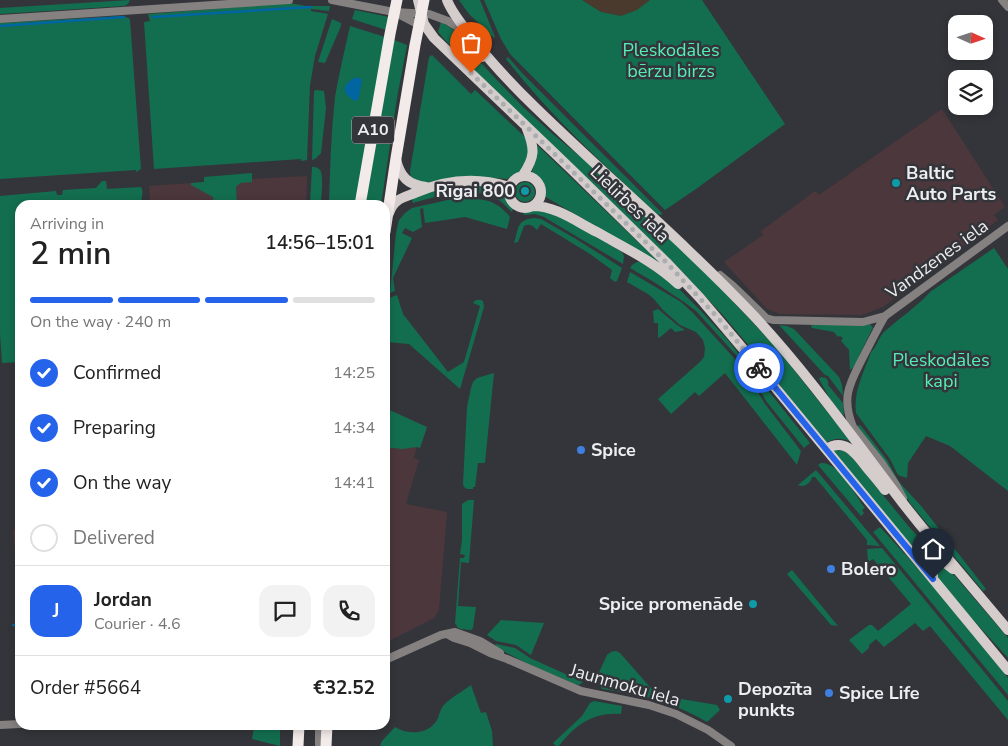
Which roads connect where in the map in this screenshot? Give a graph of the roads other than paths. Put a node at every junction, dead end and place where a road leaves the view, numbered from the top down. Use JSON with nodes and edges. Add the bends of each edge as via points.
{"nodes":[{"id":1,"x":289,"y":0,"type":"edge"},
{"id":2,"x":332,"y":0,"type":"edge"},
{"id":3,"x":418,"y":0,"type":"edge"},
{"id":4,"x":424,"y":0,"type":"edge"},
{"id":5,"x":447,"y":0,"type":"edge"},
{"id":6,"x":1002,"y":0,"type":"edge"},
{"id":7,"x":396,"y":6,"type":"edge"},
{"id":8,"x":1008,"y":7,"type":"edge"},
{"id":9,"x":422,"y":13,"type":"junction"},
{"id":10,"x":0,"y":19,"type":"edge"},
{"id":11,"x":419,"y":25,"type":"junction"},
{"id":12,"x":429,"y":32,"type":"junction"},
{"id":13,"x":473,"y":39,"type":"junction"},
{"id":14,"x":458,"y":60,"type":"junction"},
{"id":15,"x":495,"y":66,"type":"junction"},
{"id":16,"x":526,"y":126,"type":"junction"},
{"id":17,"x":396,"y":158,"type":"junction"},
{"id":18,"x":523,"y":175,"type":"junction"},
{"id":19,"x":509,"y":187,"type":"junction"},
{"id":20,"x":427,"y":188,"type":"junction"},
{"id":21,"x":361,"y":200,"type":"edge"},
{"id":22,"x":390,"y":200,"type":"edge"},
{"id":23,"x":533,"y":206,"type":"junction"},
{"id":24,"x":390,"y":212,"type":"edge"},
{"id":25,"x":1008,"y":226,"type":"edge"},
{"id":26,"x":703,"y":265,"type":"junction"},
{"id":27,"x":885,"y":316,"type":"junction"},
{"id":28,"x":719,"y":319,"type":"junction"},
{"id":29,"x":854,"y":427,"type":"joint"},
{"id":30,"x":826,"y":450,"type":"junction"},
{"id":31,"x":906,"y":507,"type":"junction"},
{"id":32,"x":945,"y":554,"type":"junction"},
{"id":33,"x":933,"y":579,"type":"junction"},
{"id":34,"x":974,"y":588,"type":"junction"},
{"id":35,"x":1008,"y":630,"type":"edge"},
{"id":36,"x":976,"y":632,"type":"junction"},
{"id":37,"x":390,"y":658,"type":"edge"},
{"id":38,"x":1008,"y":662,"type":"edge"},
{"id":39,"x":1008,"y":670,"type":"edge"},
{"id":40,"x":15,"y":724,"type":"edge"},
{"id":41,"x":0,"y":725,"type":"edge"},
{"id":42,"x":299,"y":730,"type":"edge"},
{"id":43,"x":319,"y":730,"type":"edge"},
{"id":44,"x":327,"y":730,"type":"edge"},
{"id":45,"x":298,"y":746,"type":"edge"},
{"id":46,"x":319,"y":746,"type":"edge"},
{"id":47,"x":326,"y":746,"type":"edge"},
{"id":48,"x":731,"y":746,"type":"edge"}],
"edges":[{"from":1,"to":10,"type":"street"},
{"from":2,"to":7,"type":"street"},
{"from":3,"to":9,"type":"main road","name":"Lielirbes iela"},
{"from":4,"to":9,"type":"highway","number":"A10"},
{"from":5,"to":13,"type":"main road","name":"Lielirbes iela"},
{"from":6,"to":8,"type":"street"},
{"from":7,"to":9,"type":"street"},
{"from":7,"to":11,"type":"street"},
{"from":7,"to":21,"type":"highway","number":"A10"},
{"from":9,"to":11,"type":"highway","number":"A10"},
{"from":9,"to":12,"type":"main road","name":"Lielirbes iela"},
{"from":9,"to":13,"type":"street","via":[[448,21]]},
{"from":11,"to":12,"type":"street"},
{"from":11,"to":17,"type":"highway","number":"A10"},
{"from":12,"to":14,"type":"main road","name":"Lielirbes iela"},
{"from":13,"to":15,"type":"main road","name":"Lielirbes iela"},
{"from":14,"to":15,"type":"main road","via":[[460,50],[468,48]]},
{"from":14,"to":16,"type":"main road","name":"Lielirbes iela"},
{"from":15,"to":26,"type":"main road","name":"Lielirbes iela"},
{"from":16,"to":18,"type":"main road","via":[[532,139],[533,154]]},
{"from":16,"to":28,"type":"main road","name":"Lielirbes iela","via":[[666,262]]},
{"from":17,"to":20,"type":"main road","via":[[405,179]]},
{"from":17,"to":22,"type":"highway","number":"A10"},
{"from":18,"to":19,"type":"main road"},
{"from":18,"to":23,"type":"main road","via":[[535,179],[540,185],[540,198]]},
{"from":19,"to":20,"type":"main road","via":[[485,181],[465,181]]},
{"from":19,"to":23,"type":"main road","via":[[510,198],[515,204],[522,208]]},
{"from":20,"to":24,"type":"main road","via":[[397,200]]},
{"from":23,"to":28,"type":"main road","via":[[560,212],[652,264]]},
{"from":25,"to":27,"type":"street","name":"Vandzenes iela"},
{"from":26,"to":27,"type":"street","name":"Vandzenes iela","via":[[773,320],[863,322]]},
{"from":26,"to":31,"type":"main road","name":"Lielirbes iela","via":[[782,347]]},
{"from":27,"to":29,"type":"street","name":"Vandzenes iela","via":[[847,395],[848,413]]},
{"from":28,"to":30,"type":"main road","name":"Lielirbes iela"},
{"from":29,"to":31,"type":"street","name":"Lielirbes iela","via":[[889,474]]},
{"from":30,"to":32,"type":"main road","via":[[834,445],[851,449],[922,535]]},
{"from":30,"to":33,"type":"main road","name":"Lielirbes iela"},
{"from":31,"to":32,"type":"main road","name":"Lielirbes iela"},
{"from":32,"to":34,"type":"main road","name":"Lielirbes iela"},
{"from":33,"to":34,"type":"main road","via":[[935,566],[944,562]]},
{"from":33,"to":36,"type":"main road","name":"Lielirbes iela"},
{"from":34,"to":35,"type":"main road","name":"Lielirbes iela"},
{"from":36,"to":38,"type":"main road"},
{"from":36,"to":39,"type":"main road","name":"Lielirbes iela"},
{"from":37,"to":48,"type":"street","name":"Jaunmoku iela","via":[[441,635],[456,632],[571,687],[649,704],[684,717]]},
{"from":40,"to":41,"type":"street"},
{"from":42,"to":45,"type":"highway"},
{"from":43,"to":46,"type":"street"},
{"from":44,"to":47,"type":"highway"}]}
